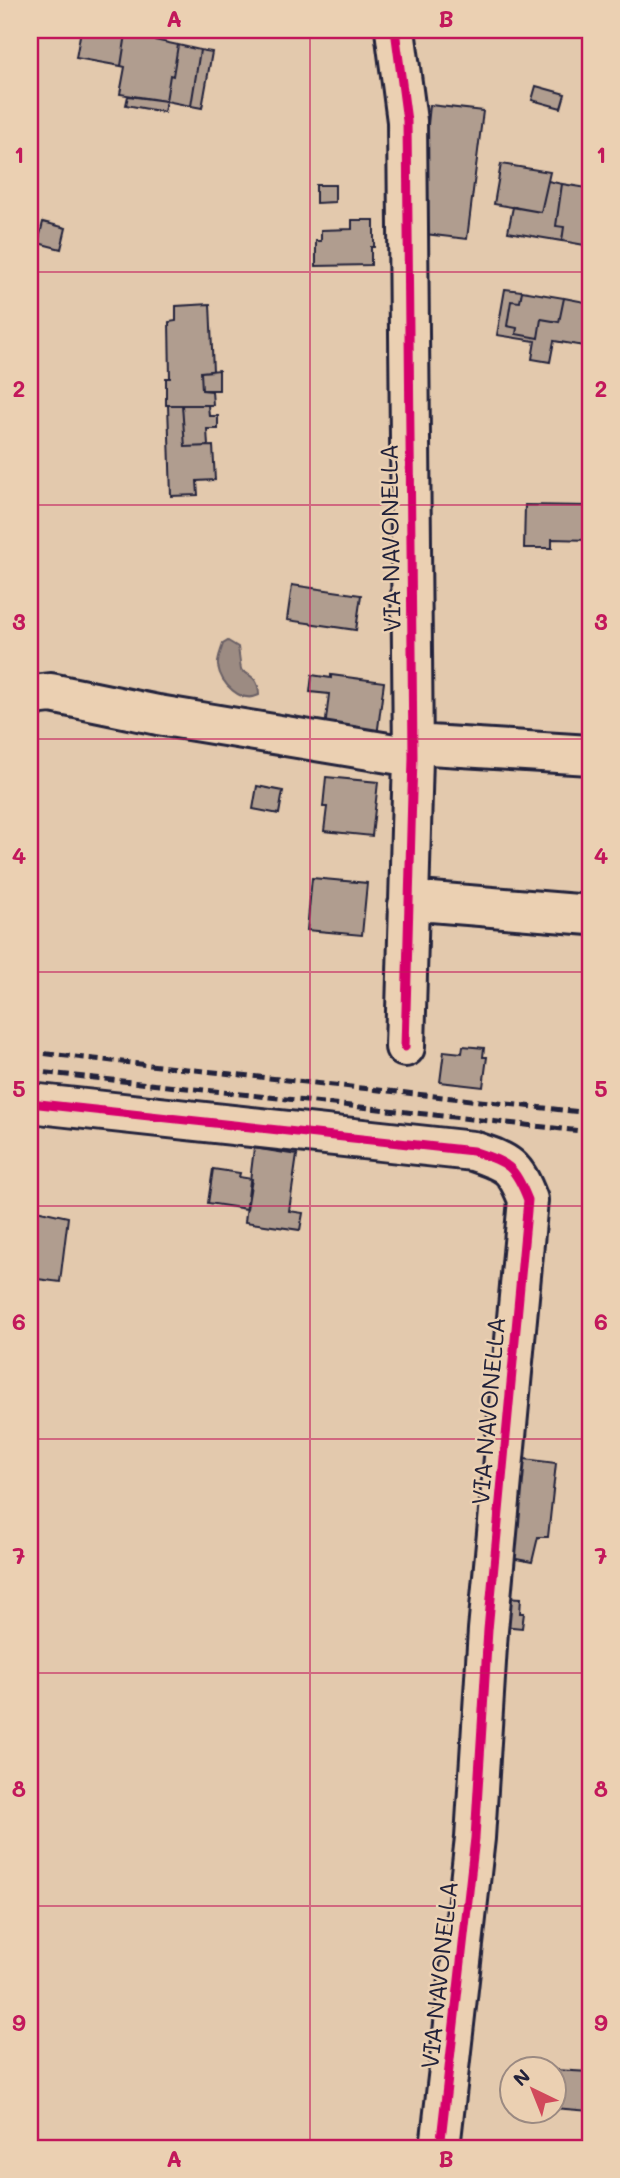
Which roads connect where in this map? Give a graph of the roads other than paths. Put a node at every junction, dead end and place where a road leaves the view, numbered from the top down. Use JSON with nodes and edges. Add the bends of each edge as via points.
{"nodes":[{"id":1,"x":395,"y":30,"type":"edge"},
{"id":2,"x":30,"y":699,"type":"edge"},
{"id":3,"x":413,"y":750,"type":"junction"},
{"id":4,"x":590,"y":755,"type":"edge"},
{"id":5,"x":408,"y":905,"type":"junction"},
{"id":6,"x":590,"y":915,"type":"edge"},
{"id":7,"x":405,"y":1047,"type":"dead end"},
{"id":8,"x":30,"y":1103,"type":"edge"},
{"id":9,"x":440,"y":2148,"type":"edge"}],
"edges":[{"from":1,"to":3,"type":"street","name":"VIA NAVONELLA","via":[[407,121]]},
{"from":2,"to":3,"type":"street","via":[[51,693],[158,715]]},
{"from":3,"to":4,"type":"street"},
{"from":3,"to":5,"type":"street","name":"VIA NAVONELLA"},
{"from":5,"to":6,"type":"street","via":[[431,902]]},
{"from":5,"to":7,"type":"street","name":"VIA NAVONELLA"},
{"from":8,"to":9,"type":"street","name":"VIA NAVONELLA","via":[[473,1151],[505,1162],[525,1190],[528,1200],[488,1630],[475,1838]]}]}
